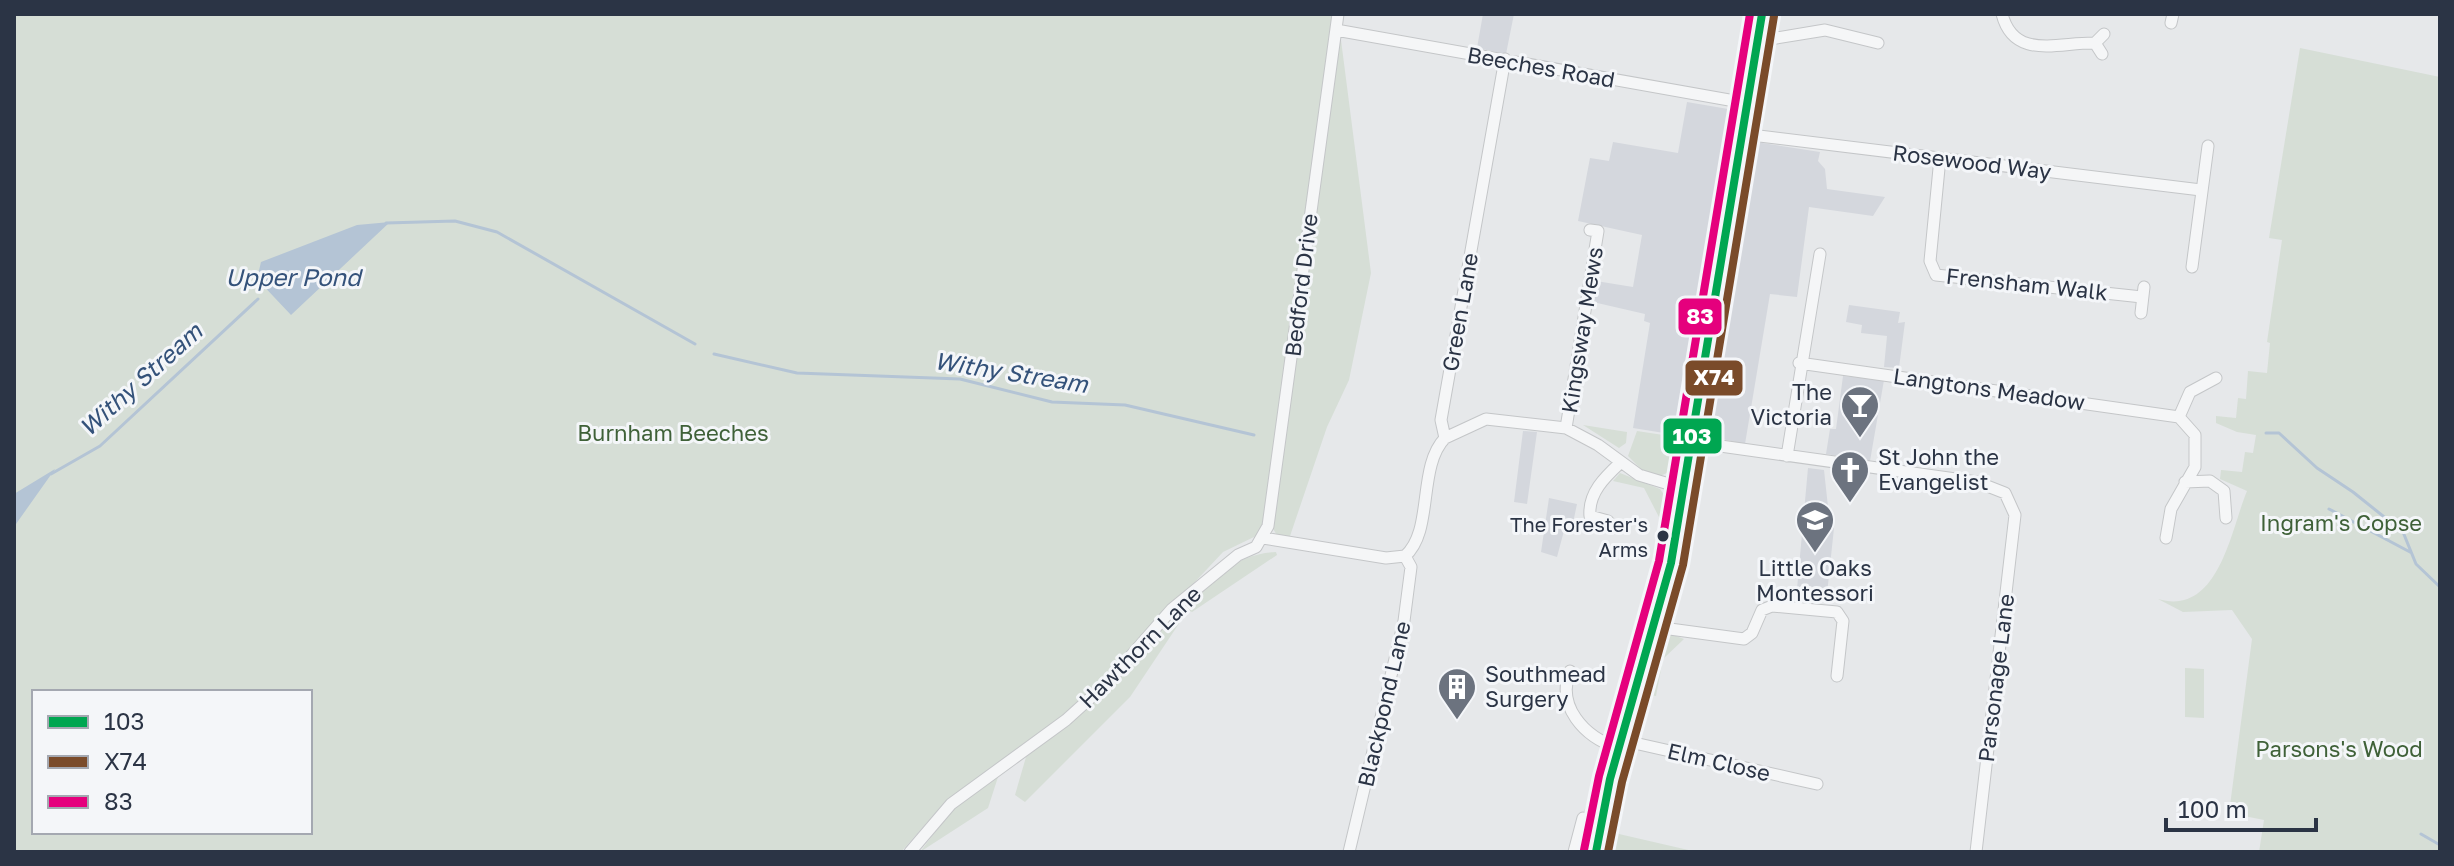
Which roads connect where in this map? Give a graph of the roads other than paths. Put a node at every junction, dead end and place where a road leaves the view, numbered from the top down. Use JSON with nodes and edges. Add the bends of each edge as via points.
{"nodes":[{"id":1,"x":1338,"y":14,"type":"edge"},
{"id":2,"x":1762,"y":14,"type":"edge"},
{"id":3,"x":2002,"y":14,"type":"edge"},
{"id":4,"x":1336,"y":30,"type":"junction"},
{"id":5,"x":2104,"y":34,"type":"dead end"},
{"id":6,"x":1758,"y":41,"type":"junction"},
{"id":7,"x":1878,"y":43,"type":"dead end"},
{"id":8,"x":2095,"y":43,"type":"junction"},
{"id":9,"x":2102,"y":54,"type":"dead end"},
{"id":10,"x":1505,"y":59,"type":"junction"},
{"id":11,"x":1746,"y":103,"type":"junction"},
{"id":12,"x":1743,"y":134,"type":"junction"},
{"id":13,"x":2208,"y":146,"type":"dead end"},
{"id":14,"x":1940,"y":158,"type":"junction"},
{"id":15,"x":2201,"y":190,"type":"junction"},
{"id":16,"x":1599,"y":231,"type":"dead end"},
{"id":17,"x":1820,"y":254,"type":"dead end"},
{"id":18,"x":2192,"y":267,"type":"dead end"},
{"id":19,"x":2141,"y":313,"type":"dead end"},
{"id":20,"x":1799,"y":363,"type":"junction"},
{"id":21,"x":2216,"y":378,"type":"dead end"},
{"id":22,"x":2179,"y":417,"type":"junction"},
{"id":23,"x":1566,"y":428,"type":"junction"},
{"id":24,"x":1445,"y":438,"type":"junction"},
{"id":25,"x":1692,"y":442,"type":"junction"},
{"id":26,"x":1787,"y":456,"type":"junction"},
{"id":27,"x":1620,"y":463,"type":"junction"},
{"id":28,"x":2185,"y":482,"type":"junction"},
{"id":29,"x":1682,"y":488,"type":"junction"},
{"id":30,"x":2226,"y":518,"type":"dead end"},
{"id":31,"x":1608,"y":521,"type":"dead end"},
{"id":32,"x":1263,"y":538,"type":"junction"},
{"id":33,"x":2166,"y":538,"type":"dead end"},
{"id":34,"x":1405,"y":556,"type":"junction"},
{"id":35,"x":1655,"y":627,"type":"junction"},
{"id":36,"x":1570,"y":671,"type":"dead end"},
{"id":37,"x":1837,"y":676,"type":"dead end"},
{"id":38,"x":1619,"y":744,"type":"junction"},
{"id":39,"x":1817,"y":784,"type":"dead end"},
{"id":40,"x":1583,"y":818,"type":"dead end"},
{"id":41,"x":910,"y":852,"type":"edge"},
{"id":42,"x":1349,"y":852,"type":"edge"},
{"id":43,"x":1574,"y":852,"type":"edge"},
{"id":44,"x":1596,"y":852,"type":"edge"},
{"id":45,"x":1976,"y":852,"type":"edge"}],
"edges":[{"from":1,"to":4,"type":"street","name":"Bedford Drive"},
{"from":2,"to":6,"type":"main road"},
{"from":3,"to":8,"type":"street","via":[[2020,43],[2037,48]]},
{"from":4,"to":10,"type":"street","name":"Beeches Road"},
{"from":4,"to":32,"type":"street","name":"Bedford Drive","via":[[1282,435]]},
{"from":5,"to":8,"type":"street"},
{"from":6,"to":7,"type":"street","via":[[1825,30]]},
{"from":6,"to":11,"type":"main road"},
{"from":8,"to":9,"type":"street"},
{"from":10,"to":11,"type":"street","name":"Beeches Road"},
{"from":10,"to":24,"type":"street","name":"Green Lane","via":[[1441,420]]},
{"from":11,"to":12,"type":"main road"},
{"from":12,"to":14,"type":"street","name":"Rosewood Way"},
{"from":12,"to":25,"type":"main road"},
{"from":13,"to":15,"type":"street"},
{"from":14,"to":15,"type":"street","name":"Rosewood Way"},
{"from":14,"to":19,"type":"street","name":"Frensham Walk","via":[[1931,271],[1936,275],[2143,292]]},
{"from":15,"to":18,"type":"street","via":[[2189,251]]},
{"from":16,"to":23,"type":"street","name":"Kingsway Mews"},
{"from":17,"to":20,"type":"street"},
{"from":20,"to":22,"type":"street","name":"Langtons Meadow"},
{"from":20,"to":26,"type":"street"},
{"from":21,"to":22,"type":"street","via":[[2190,392]]},
{"from":22,"to":28,"type":"street","via":[[2195,435],[2195,467]]},
{"from":23,"to":24,"type":"street","via":[[1486,419]]},
{"from":23,"to":27,"type":"street"},
{"from":24,"to":34,"type":"street","name":"Green Lane","via":[[1433,458],[1415,545]]},
{"from":25,"to":26,"type":"street"},
{"from":25,"to":29,"type":"main road"},
{"from":26,"to":45,"type":"street","name":"Parsonage Lane","via":[[1977,482],[2005,493],[2013,505],[2008,591],[1993,680]]},
{"from":27,"to":29,"type":"street","via":[[1639,475]]},
{"from":27,"to":31,"type":"street","via":[[1593,495],[1588,510],[1590,516]]},
{"from":28,"to":30,"type":"street","via":[[2210,481],[2224,491]]},
{"from":28,"to":33,"type":"street","via":[[2171,509]]},
{"from":29,"to":35,"type":"main road"},
{"from":32,"to":34,"type":"street","via":[[1386,558]]},
{"from":32,"to":41,"type":"street","name":"Hawthorn Lane","via":[[1172,609],[1108,682],[1066,720],[951,804]]},
{"from":34,"to":42,"type":"street","name":"Blackpond Lane","via":[[1411,567],[1404,621]]},
{"from":35,"to":37,"type":"street","via":[[1744,639],[1762,610],[1772,606],[1837,612],[1843,621]]},
{"from":35,"to":38,"type":"main road"},
{"from":36,"to":38,"type":"street","via":[[1565,700],[1569,710],[1597,739]]},
{"from":38,"to":39,"type":"street","name":"Elm Close"},
{"from":38,"to":44,"type":"main road"},
{"from":40,"to":43,"type":"street"}]}
